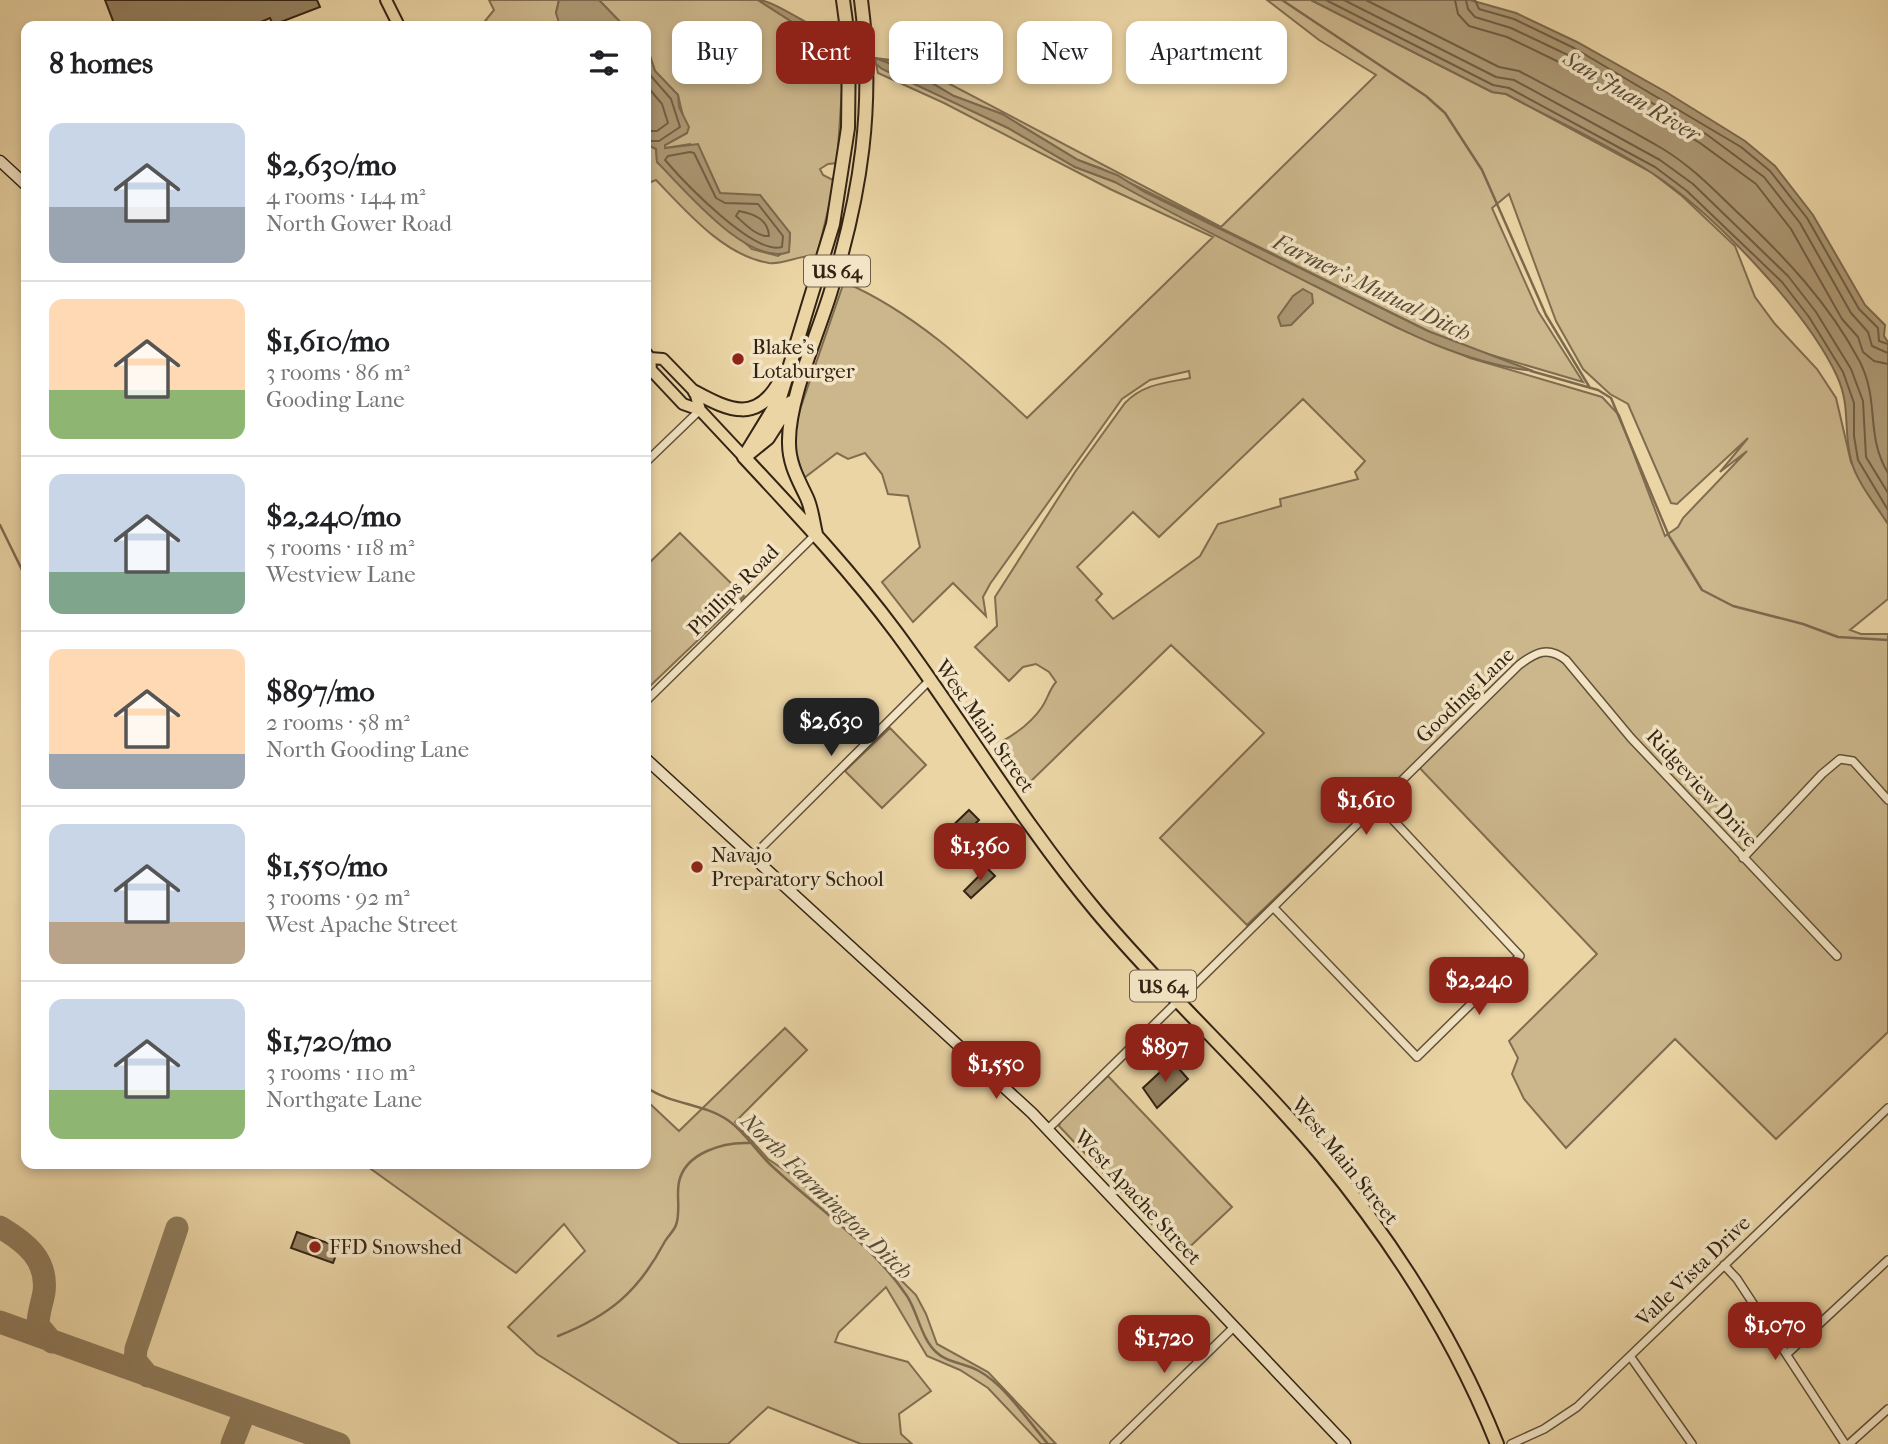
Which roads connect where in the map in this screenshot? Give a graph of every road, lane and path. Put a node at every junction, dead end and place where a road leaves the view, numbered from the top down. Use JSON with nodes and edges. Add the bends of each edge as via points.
{"nodes":[{"id":1,"x":386,"y":0,"type":"edge"},
{"id":2,"x":843,"y":0,"type":"edge"},
{"id":3,"x":861,"y":0,"type":"edge"},
{"id":4,"x":396,"y":21,"type":"edge"},
{"id":5,"x":0,"y":161,"type":"edge"},
{"id":6,"x":21,"y":181,"type":"edge"},
{"id":7,"x":651,"y":356,"type":"edge"},
{"id":8,"x":794,"y":356,"type":"junction"},
{"id":9,"x":807,"y":365,"type":"junction"},
{"id":10,"x":651,"y":371,"type":"edge"},
{"id":11,"x":695,"y":392,"type":"junction"},
{"id":12,"x":700,"y":410,"type":"junction"},
{"id":13,"x":651,"y":457,"type":"edge"},
{"id":14,"x":744,"y":457,"type":"junction"},
{"id":15,"x":816,"y":534,"type":"junction"},
{"id":16,"x":1540,"y":652,"type":"joint"},
{"id":17,"x":930,"y":680,"type":"junction"},
{"id":18,"x":651,"y":696,"type":"edge"},
{"id":19,"x":651,"y":764,"type":"edge"},
{"id":20,"x":1888,"y":800,"type":"edge"},
{"id":21,"x":1379,"y":805,"type":"junction"},
{"id":22,"x":752,"y":857,"type":"junction"},
{"id":23,"x":1743,"y":858,"type":"junction"},
{"id":24,"x":1275,"y":908,"type":"junction"},
{"id":25,"x":1837,"y":956,"type":"dead end"},
{"id":26,"x":1178,"y":1002,"type":"junction"},
{"id":27,"x":1888,"y":1108,"type":"edge"},
{"id":28,"x":1048,"y":1129,"type":"junction"},
{"id":29,"x":1888,"y":1259,"type":"edge"},
{"id":30,"x":1724,"y":1265,"type":"junction"},
{"id":31,"x":1234,"y":1327,"type":"junction"},
{"id":32,"x":1787,"y":1354,"type":"junction"},
{"id":33,"x":1630,"y":1356,"type":"junction"},
{"id":34,"x":1888,"y":1409,"type":"edge"},
{"id":35,"x":1114,"y":1444,"type":"edge"},
{"id":36,"x":1345,"y":1444,"type":"edge"},
{"id":37,"x":1497,"y":1444,"type":"edge"},
{"id":38,"x":1511,"y":1444,"type":"edge"},
{"id":39,"x":1692,"y":1444,"type":"edge"},
{"id":40,"x":1847,"y":1444,"type":"edge"}],
"edges":[{"from":1,"to":4,"type":"main road"},
{"from":2,"to":8,"type":"highway","number":"US 64","via":[[849,82],[843,172],[833,224]]},
{"from":3,"to":9,"type":"highway","number":"US 64","via":[[867,70],[861,176],[850,228]]},
{"from":5,"to":6,"type":"main road"},
{"from":7,"to":11,"type":"main road","name":"West Main Street","via":[[663,359]]},
{"from":8,"to":11,"type":"highway","via":[[770,397],[755,408],[731,409]]},
{"from":8,"to":14,"type":"highway","number":"US 64","via":[[780,398]]},
{"from":9,"to":14,"type":"highway","via":[[780,421],[763,443]]},
{"from":9,"to":15,"type":"highway","number":"US 64","via":[[789,441],[792,468],[808,500]]},
{"from":10,"to":12,"type":"main road","name":"West Main Street","via":[[682,404]]},
{"from":11,"to":12,"type":"main road","name":"West Main Street"},
{"from":12,"to":13,"type":"street"},
{"from":12,"to":14,"type":"main road","name":"West Main Street"},
{"from":14,"to":15,"type":"highway","name":"West Main Street","number":"US 64"},
{"from":15,"to":17,"type":"highway","name":"West Main Street","number":"US 64"},
{"from":15,"to":18,"type":"street","name":"Phillips Road"},
{"from":16,"to":21,"type":"street","name":"Gooding Lane","via":[[1519,665]]},
{"from":16,"to":23,"type":"street","name":"Ridgeview Drive","via":[[1558,653],[1566,660],[1631,738]]},
{"from":17,"to":22,"type":"street"},
{"from":17,"to":26,"type":"highway","name":"West Main Street","number":"US 64","via":[[1065,872]]},
{"from":19,"to":22,"type":"main road","name":"West Apache Street"},
{"from":20,"to":23,"type":"street","via":[[1853,761],[1840,759]]},
{"from":21,"to":24,"type":"street","name":"Gooding Lane"},
{"from":21,"to":24,"type":"street","via":[[1520,956],[1417,1057]]},
{"from":22,"to":28,"type":"main road","name":"West Apache Street"},
{"from":23,"to":25,"type":"street","name":"Ridgeview Drive"},
{"from":24,"to":26,"type":"street","name":"Gooding Lane"},
{"from":26,"to":28,"type":"street","name":"Gooding Lane"},
{"from":26,"to":37,"type":"highway","name":"West Main Street","number":"US 64","via":[[1302,1134],[1366,1214],[1451,1347]]},
{"from":27,"to":30,"type":"street","name":"Valle Vista Drive"},
{"from":28,"to":31,"type":"main road","name":"West Apache Street"},
{"from":29,"to":32,"type":"street"},
{"from":30,"to":32,"type":"street"},
{"from":30,"to":33,"type":"street","name":"Valle Vista Drive"},
{"from":31,"to":35,"type":"street"},
{"from":31,"to":36,"type":"main road","name":"West Apache Street"},
{"from":32,"to":40,"type":"street"},
{"from":33,"to":38,"type":"street","name":"Valle Vista Drive","via":[[1561,1420]]},
{"from":33,"to":39,"type":"street"},
{"from":34,"to":40,"type":"street"}]}
